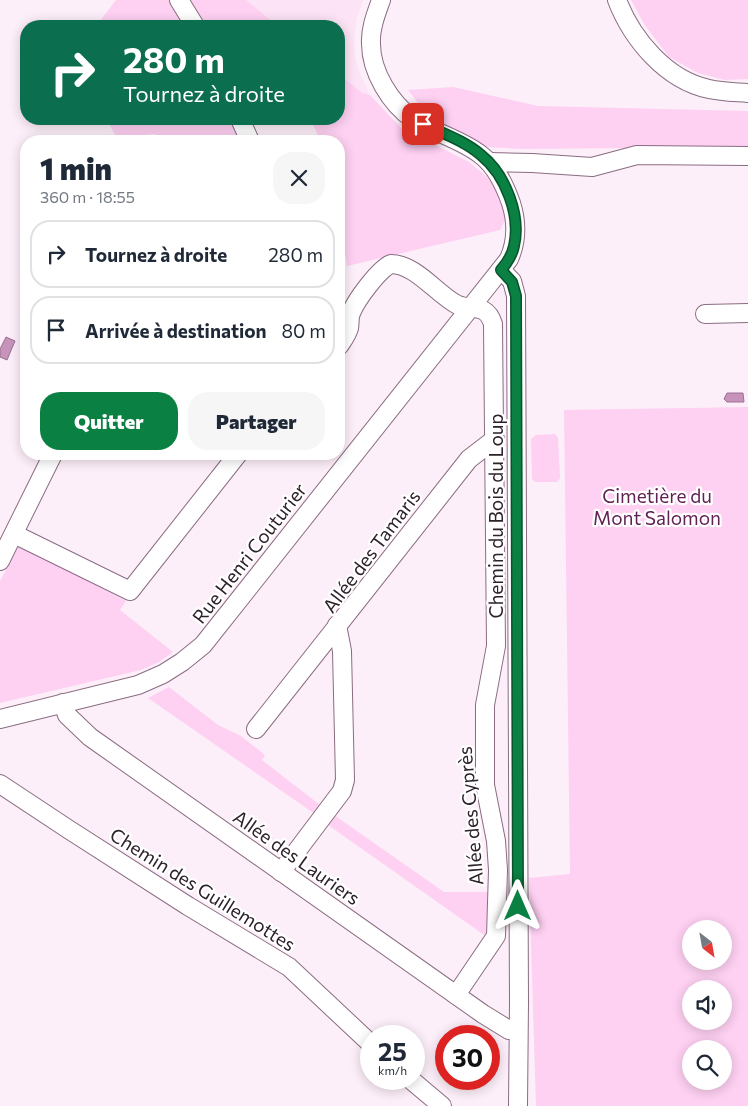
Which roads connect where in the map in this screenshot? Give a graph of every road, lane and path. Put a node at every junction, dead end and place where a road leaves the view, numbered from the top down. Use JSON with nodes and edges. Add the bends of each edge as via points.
{"nodes":[{"id":1,"x":179,"y":0,"type":"edge"},
{"id":2,"x":381,"y":0,"type":"edge"},
{"id":3,"x":617,"y":0,"type":"edge"},
{"id":4,"x":191,"y":20,"type":"edge"},
{"id":5,"x":748,"y":93,"type":"edge"},
{"id":6,"x":748,"y":156,"type":"edge"},
{"id":7,"x":489,"y":162,"type":"junction"},
{"id":8,"x":501,"y":270,"type":"junction"},
{"id":9,"x":471,"y":307,"type":"junction"},
{"id":10,"x":748,"y":313,"type":"edge"},
{"id":11,"x":705,"y":314,"type":"dead end"},
{"id":12,"x":345,"y":337,"type":"edge"},
{"id":13,"x":494,"y":439,"type":"junction"},
{"id":14,"x":50,"y":460,"type":"edge"},
{"id":15,"x":233,"y":460,"type":"edge"},
{"id":16,"x":14,"y":534,"type":"junction"},
{"id":17,"x":0,"y":561,"type":"edge"},
{"id":18,"x":337,"y":625,"type":"junction"},
{"id":19,"x":63,"y":703,"type":"junction"},
{"id":20,"x":0,"y":719,"type":"edge"},
{"id":21,"x":256,"y":729,"type":"dead end"},
{"id":22,"x":0,"y":784,"type":"edge"},
{"id":23,"x":282,"y":872,"type":"junction"},
{"id":24,"x":456,"y":995,"type":"junction"},
{"id":25,"x":518,"y":1028,"type":"junction"},
{"id":26,"x":360,"y":1034,"type":"edge"},
{"id":27,"x":423,"y":1090,"type":"edge"},
{"id":28,"x":442,"y":1106,"type":"edge"},
{"id":29,"x":518,"y":1106,"type":"edge"}],
"edges":[{"from":1,"to":4,"type":"street"},
{"from":2,"to":7,"type":"street","via":[[370,46],[384,86],[395,102],[414,119],[458,141]]},
{"from":3,"to":5,"type":"street","via":[[639,39],[670,71],[708,89]]},
{"from":6,"to":7,"type":"street","via":[[637,155],[592,167]]},
{"from":7,"to":8,"type":"street","via":[[500,178],[514,211],[514,248]]},
{"from":8,"to":9,"type":"street","name":"Rue Henri Couturier"},
{"from":8,"to":25,"type":"street","name":"Chemin du Bois du Loup","via":[[512,282],[516,296]]},
{"from":9,"to":12,"type":"street","name":"Allée des Cyprès","via":[[457,305],[405,266],[391,264],[380,271],[354,308]]},
{"from":9,"to":13,"type":"street","name":"Allée des Cyprès","via":[[481,308],[494,324]]},
{"from":9,"to":19,"type":"street","name":"Rue Henri Couturier","via":[[203,645],[155,678]]},
{"from":10,"to":11,"type":"street"},
{"from":13,"to":18,"type":"street","name":"Allée des Tamaris","via":[[470,460]]},
{"from":13,"to":24,"type":"street","name":"Allée des Cyprès","via":[[496,646],[485,705],[485,785],[496,841],[496,936]]},
{"from":14,"to":16,"type":"street"},
{"from":15,"to":16,"type":"street","via":[[130,591]]},
{"from":16,"to":17,"type":"street"},
{"from":18,"to":21,"type":"street"},
{"from":18,"to":23,"type":"street","name":"Allée des Tamaris","via":[[342,651],[345,780],[342,791]]},
{"from":19,"to":20,"type":"street","name":"Rue Henri Couturier"},
{"from":19,"to":23,"type":"street","name":"Allée des Lauriers","via":[[67,715],[90,737]]},
{"from":22,"to":26,"type":"street","name":"Chemin des Guillemottes","via":[[289,967]]},
{"from":23,"to":24,"type":"street","name":"Allée des Lauriers"},
{"from":24,"to":25,"type":"street","name":"Allée des Lauriers","via":[[509,1030]]},
{"from":25,"to":29,"type":"street","name":"Chemin du Bois du Loup"},
{"from":27,"to":28,"type":"street"}]}
